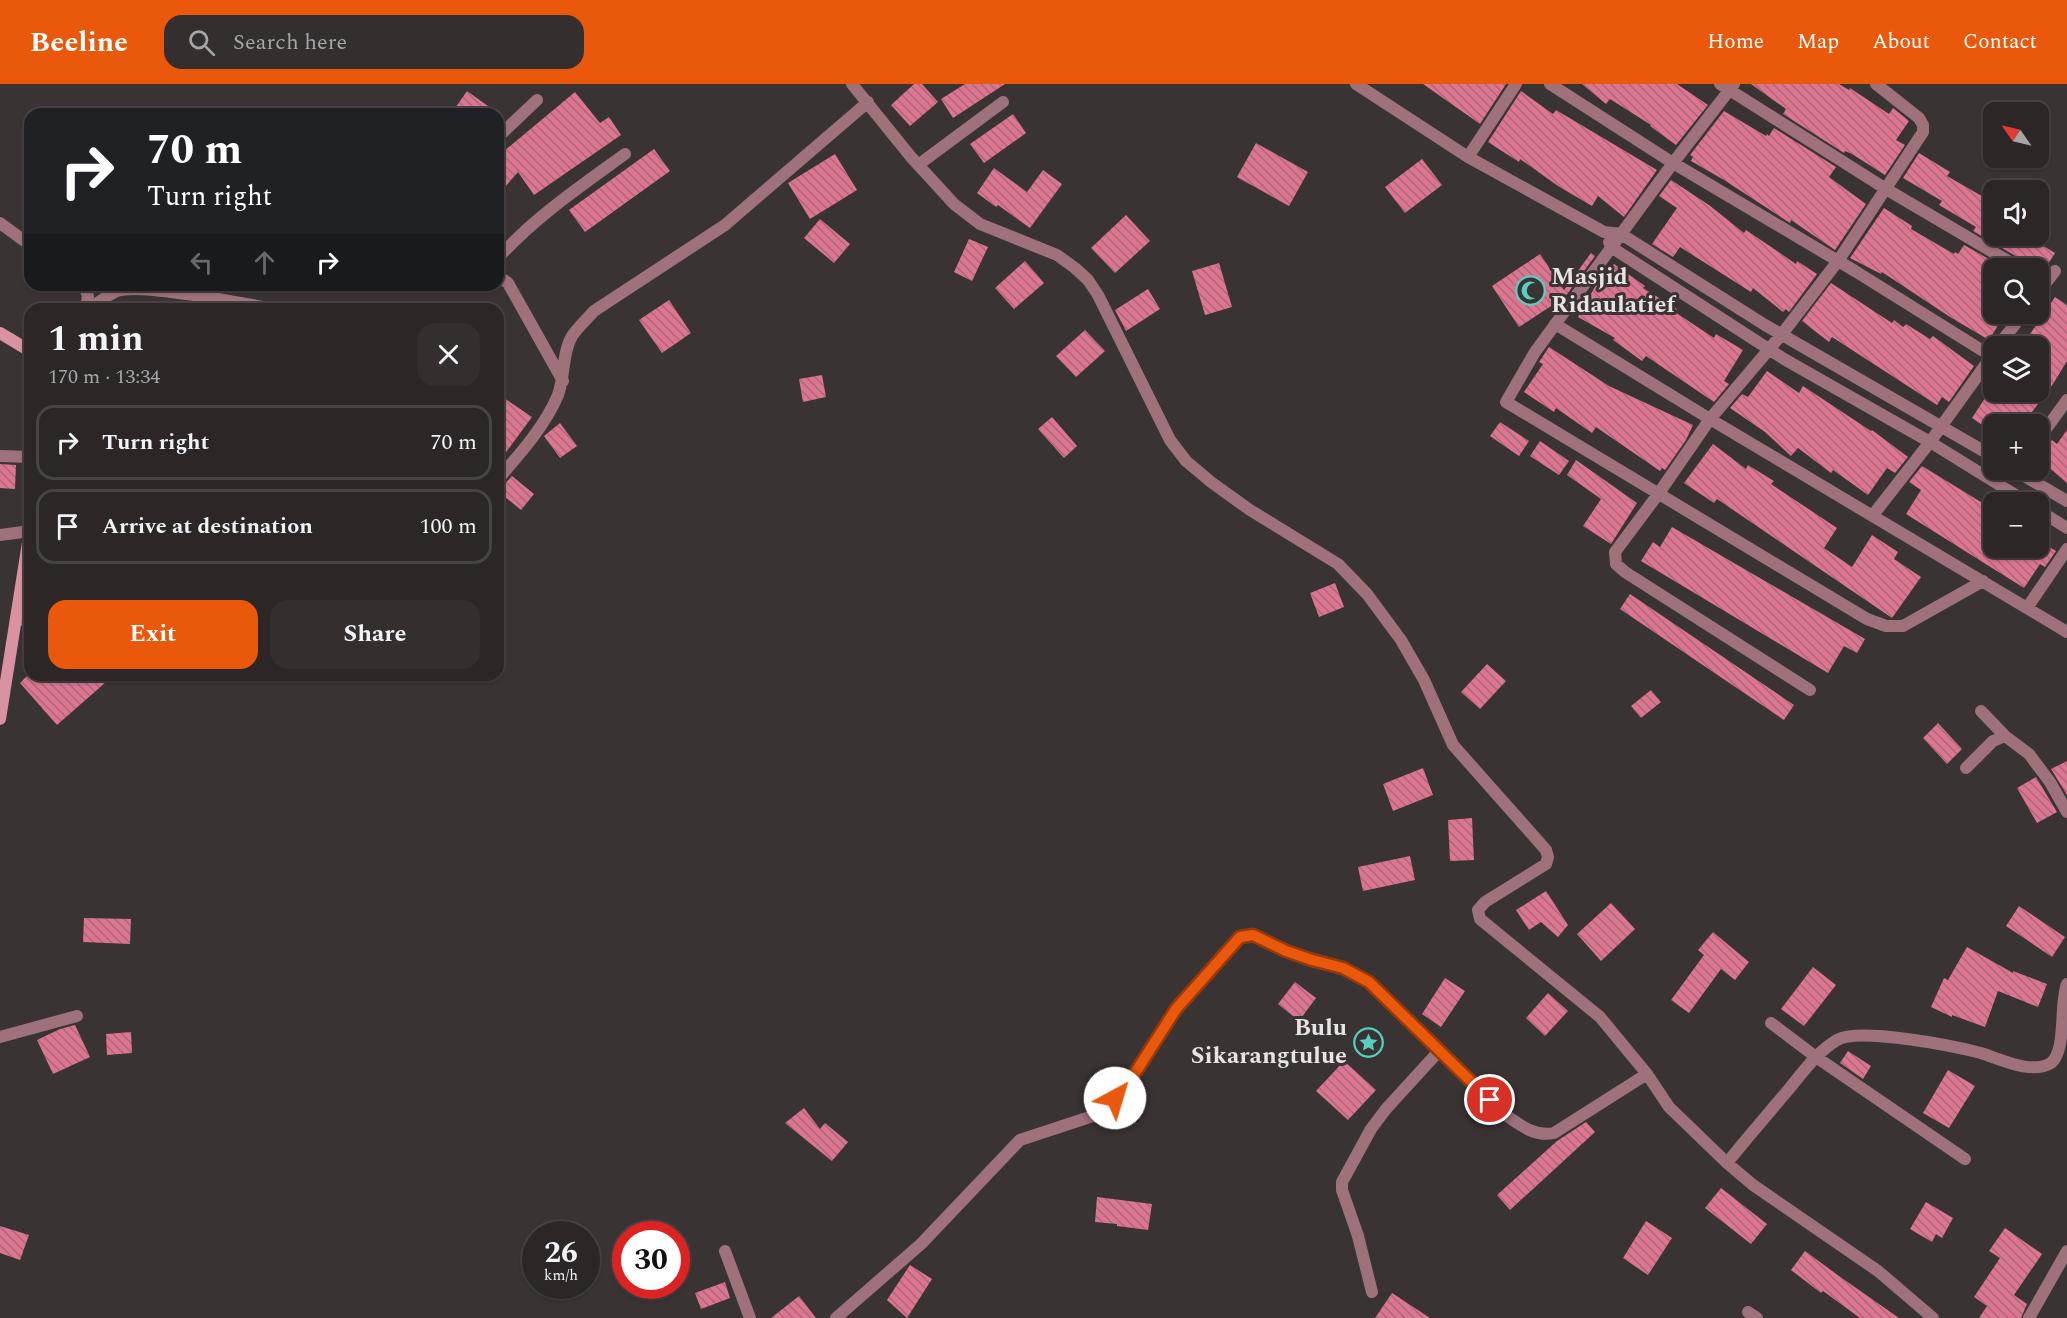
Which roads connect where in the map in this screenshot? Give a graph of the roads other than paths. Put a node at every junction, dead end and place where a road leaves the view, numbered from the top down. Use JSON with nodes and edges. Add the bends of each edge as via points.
{"nodes":[{"id":1,"x":1356,"y":84,"type":"edge"},
{"id":2,"x":1516,"y":84,"type":"edge"},
{"id":3,"x":1550,"y":84,"type":"edge"},
{"id":4,"x":1876,"y":84,"type":"edge"},
{"id":5,"x":856,"y":85,"type":"edge"},
{"id":6,"x":1728,"y":86,"type":"edge"},
{"id":7,"x":537,"y":100,"type":"dead end"},
{"id":8,"x":868,"y":102,"type":"junction"},
{"id":9,"x":1003,"y":102,"type":"dead end"},
{"id":10,"x":504,"y":132,"type":"edge"},
{"id":11,"x":625,"y":154,"type":"dead end"},
{"id":12,"x":1468,"y":157,"type":"junction"},
{"id":13,"x":1673,"y":163,"type":"junction"},
{"id":14,"x":918,"y":165,"type":"junction"},
{"id":15,"x":1886,"y":189,"type":"junction"},
{"id":16,"x":0,"y":223,"type":"edge"},
{"id":17,"x":1604,"y":232,"type":"junction"},
{"id":18,"x":1621,"y":234,"type":"junction"},
{"id":19,"x":24,"y":241,"type":"edge"},
{"id":20,"x":1611,"y":248,"type":"junction"},
{"id":21,"x":504,"y":251,"type":"edge"},
{"id":22,"x":2003,"y":258,"type":"edge"},
{"id":23,"x":1838,"y":261,"type":"junction"},
{"id":24,"x":2055,"y":271,"type":"dead end"},
{"id":25,"x":2049,"y":277,"type":"edge"},
{"id":26,"x":504,"y":280,"type":"edge"},
{"id":27,"x":115,"y":291,"type":"edge"},
{"id":28,"x":150,"y":291,"type":"edge"},
{"id":29,"x":97,"y":303,"type":"edge"},
{"id":30,"x":236,"y":303,"type":"edge"},
{"id":31,"x":1556,"y":324,"type":"junction"},
{"id":32,"x":2015,"y":324,"type":"edge"},
{"id":33,"x":0,"y":333,"type":"edge"},
{"id":34,"x":1782,"y":334,"type":"junction"},
{"id":35,"x":2006,"y":336,"type":"edge"},
{"id":36,"x":1983,"y":346,"type":"edge"},
{"id":37,"x":24,"y":347,"type":"edge"},
{"id":38,"x":1770,"y":349,"type":"junction"},
{"id":39,"x":1983,"y":367,"type":"edge"},
{"id":40,"x":563,"y":381,"type":"junction"},
{"id":41,"x":2067,"y":400,"type":"edge"},
{"id":42,"x":1710,"y":419,"type":"junction"},
{"id":43,"x":2049,"y":425,"type":"edge"},
{"id":44,"x":1941,"y":426,"type":"junction"},
{"id":45,"x":1930,"y":442,"type":"junction"},
{"id":46,"x":1983,"y":451,"type":"edge"},
{"id":47,"x":0,"y":456,"type":"edge"},
{"id":48,"x":24,"y":457,"type":"edge"},
{"id":49,"x":504,"y":472,"type":"edge"},
{"id":50,"x":2010,"y":480,"type":"edge"},
{"id":51,"x":2032,"y":480,"type":"edge"},
{"id":52,"x":2005,"y":488,"type":"junction"},
{"id":53,"x":2011,"y":492,"type":"edge"},
{"id":54,"x":1659,"y":493,"type":"junction"},
{"id":55,"x":2067,"y":501,"type":"edge"},
{"id":56,"x":1873,"y":515,"type":"junction"},
{"id":57,"x":2049,"y":517,"type":"edge"},
{"id":58,"x":2067,"y":528,"type":"edge"},
{"id":59,"x":24,"y":531,"type":"edge"},
{"id":60,"x":0,"y":535,"type":"edge"},
{"id":61,"x":2067,"y":549,"type":"edge"},
{"id":62,"x":24,"y":568,"type":"edge"},
{"id":63,"x":1983,"y":581,"type":"junction"},
{"id":64,"x":2027,"y":608,"type":"junction"},
{"id":65,"x":16,"y":619,"type":"junction"},
{"id":66,"x":24,"y":620,"type":"edge"},
{"id":67,"x":2067,"y":632,"type":"edge"},
{"id":68,"x":1810,"y":690,"type":"dead end"},
{"id":69,"x":1981,"y":711,"type":"dead end"},
{"id":70,"x":0,"y":718,"type":"edge"},
{"id":71,"x":2005,"y":736,"type":"junction"},
{"id":72,"x":1966,"y":768,"type":"dead end"},
{"id":73,"x":2067,"y":812,"type":"edge"},
{"id":74,"x":2067,"y":984,"type":"edge"},
{"id":75,"x":77,"y":1016,"type":"dead end"},
{"id":76,"x":1770,"y":1023,"type":"dead end"},
{"id":77,"x":0,"y":1036,"type":"edge"},
{"id":78,"x":1440,"y":1051,"type":"junction"},
{"id":79,"x":1816,"y":1057,"type":"junction"},
{"id":80,"x":1647,"y":1074,"type":"junction"},
{"id":81,"x":1965,"y":1159,"type":"dead end"},
{"id":82,"x":1727,"y":1163,"type":"junction"},
{"id":83,"x":725,"y":1251,"type":"dead end"},
{"id":84,"x":2067,"y":1251,"type":"edge"},
{"id":85,"x":1372,"y":1292,"type":"dead end"},
{"id":86,"x":750,"y":1318,"type":"edge"},
{"id":87,"x":836,"y":1318,"type":"edge"},
{"id":88,"x":1933,"y":1318,"type":"edge"},
{"id":89,"x":2028,"y":1318,"type":"edge"}],
"edges":[{"from":1,"to":12,"type":"street"},
{"from":2,"to":12,"type":"street"},
{"from":3,"to":13,"type":"street"},
{"from":4,"to":15,"type":"street","via":[[1920,118],[1923,125],[1923,132]]},
{"from":5,"to":8,"type":"street"},
{"from":6,"to":13,"type":"street"},
{"from":6,"to":15,"type":"street"},
{"from":7,"to":10,"type":"street"},
{"from":8,"to":14,"type":"street"},
{"from":8,"to":40,"type":"street","via":[[725,225],[594,311],[572,336]]},
{"from":9,"to":14,"type":"street"},
{"from":11,"to":21,"type":"street"},
{"from":12,"to":17,"type":"street"},
{"from":13,"to":18,"type":"street"},
{"from":13,"to":23,"type":"street"},
{"from":14,"to":80,"type":"street","via":[[954,204],[980,224],[1057,255],[1076,268],[1098,295],[1170,440],[1186,461],[1250,510],[1338,564],[1367,594],[1419,670],[1453,745],[1546,850],[1546,864],[1485,902],[1478,910],[1480,919],[1600,1017]]},
{"from":15,"to":22,"type":"street"},
{"from":15,"to":23,"type":"street"},
{"from":16,"to":19,"type":"street"},
{"from":17,"to":18,"type":"street"},
{"from":17,"to":20,"type":"street"},
{"from":18,"to":20,"type":"street"},
{"from":18,"to":34,"type":"street"},
{"from":20,"to":31,"type":"street"},
{"from":20,"to":38,"type":"street"},
{"from":23,"to":34,"type":"street"},
{"from":23,"to":36,"type":"street"},
{"from":24,"to":25,"type":"street"},
{"from":26,"to":40,"type":"street"},
{"from":27,"to":29,"type":"street"},
{"from":28,"to":30,"type":"street"},
{"from":31,"to":42,"type":"street"},
{"from":31,"to":54,"type":"street","via":[[1506,402]]},
{"from":32,"to":35,"type":"street"},
{"from":33,"to":37,"type":"street"},
{"from":34,"to":38,"type":"street"},
{"from":34,"to":44,"type":"street"},
{"from":38,"to":42,"type":"street"},
{"from":38,"to":45,"type":"street"},
{"from":39,"to":44,"type":"street"},
{"from":40,"to":49,"type":"street","via":[[550,410]]},
{"from":41,"to":43,"type":"street"},
{"from":42,"to":54,"type":"street"},
{"from":42,"to":56,"type":"street"},
{"from":44,"to":45,"type":"street"},
{"from":44,"to":46,"type":"street"},
{"from":45,"to":52,"type":"street"},
{"from":45,"to":56,"type":"street"},
{"from":47,"to":48,"type":"street"},
{"from":50,"to":52,"type":"street"},
{"from":51,"to":55,"type":"street"},
{"from":52,"to":53,"type":"street"},
{"from":54,"to":63,"type":"street","via":[[1867,619],[1886,626],[1903,626]]},
{"from":54,"to":68,"type":"street","via":[[1615,552],[1616,564]]},
{"from":56,"to":63,"type":"street"},
{"from":57,"to":58,"type":"street"},
{"from":59,"to":60,"type":"street"},
{"from":61,"to":64,"type":"street"},
{"from":62,"to":65,"type":"street"},
{"from":63,"to":64,"type":"street"},
{"from":64,"to":67,"type":"street"},
{"from":65,"to":66,"type":"street"},
{"from":65,"to":70,"type":"street"},
{"from":69,"to":71,"type":"street"},
{"from":71,"to":72,"type":"street","via":[[1992,741]]},
{"from":71,"to":73,"type":"street","via":[[2029,754]]},
{"from":74,"to":79,"type":"street","via":[[2060,1054],[2051,1063],[2015,1065],[1941,1045],[1863,1035],[1838,1040]]},
{"from":75,"to":77,"type":"street"},
{"from":76,"to":79,"type":"street"},
{"from":78,"to":80,"type":"street","via":[[1507,1116],[1540,1134],[1554,1133]]},
{"from":78,"to":85,"type":"street","via":[[1371,1129],[1342,1182]]},
{"from":78,"to":87,"type":"street","via":[[1381,992],[1354,973],[1286,951],[1253,935],[1240,937],[1176,1009],[1130,1081],[1102,1113],[1020,1140],[921,1244]]},
{"from":79,"to":81,"type":"street"},
{"from":79,"to":82,"type":"street"},
{"from":80,"to":82,"type":"street","via":[[1669,1107]]},
{"from":82,"to":88,"type":"street","via":[[1878,1271]]},
{"from":83,"to":86,"type":"street"},
{"from":84,"to":89,"type":"street"}]}
